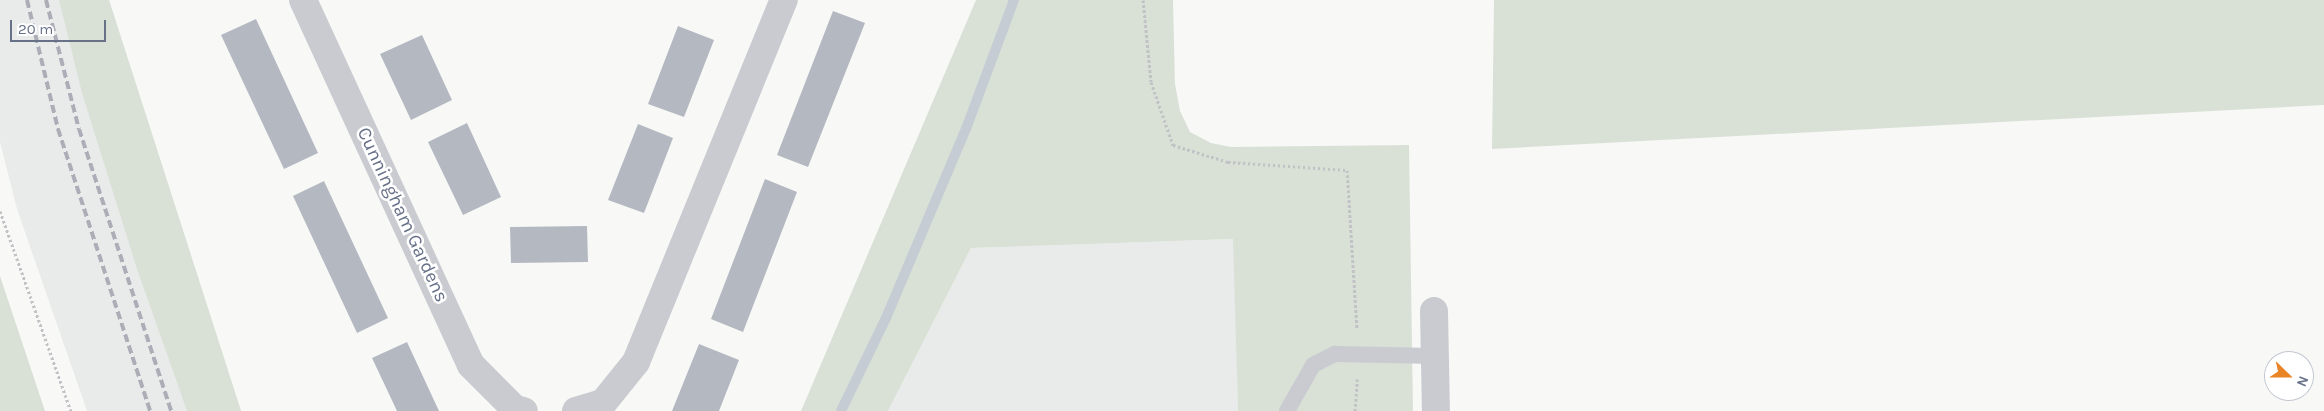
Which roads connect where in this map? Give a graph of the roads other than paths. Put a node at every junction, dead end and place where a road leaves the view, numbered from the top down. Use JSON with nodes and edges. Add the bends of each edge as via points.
{"nodes":[{"id":1,"x":303,"y":0,"type":"edge"},
{"id":2,"x":784,"y":0,"type":"edge"},
{"id":3,"x":1434,"y":311,"type":"dead end"},
{"id":4,"x":1434,"y":356,"type":"junction"},
{"id":5,"x":524,"y":411,"type":"edge"},
{"id":6,"x":576,"y":411,"type":"edge"},
{"id":7,"x":1287,"y":411,"type":"edge"},
{"id":8,"x":1436,"y":411,"type":"edge"}],
"edges":[{"from":1,"to":5,"type":"street","name":"Cunningham Gardens","via":[[471,366],[515,409]]},
{"from":2,"to":6,"type":"street","via":[[636,362],[603,403]]},
{"from":3,"to":4,"type":"street"},
{"from":4,"to":7,"type":"lane","via":[[1336,354],[1313,366]]},
{"from":4,"to":8,"type":"street"}]}
